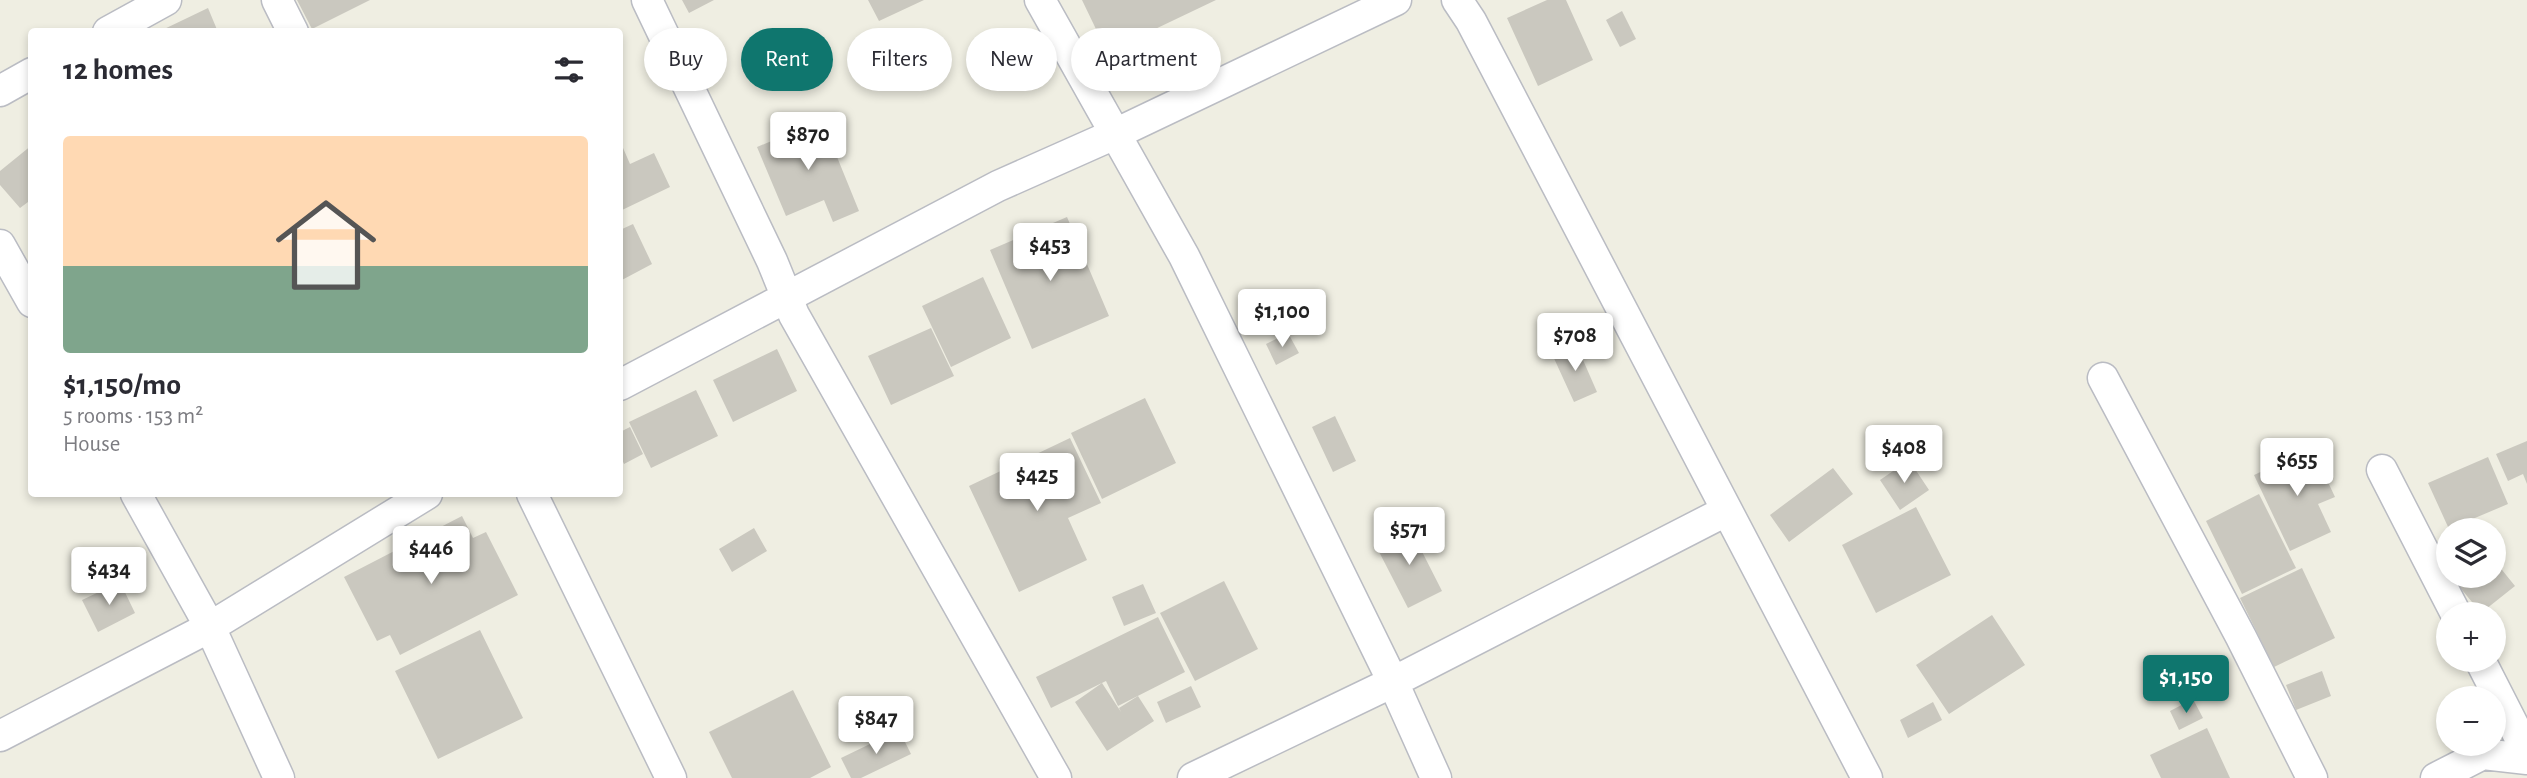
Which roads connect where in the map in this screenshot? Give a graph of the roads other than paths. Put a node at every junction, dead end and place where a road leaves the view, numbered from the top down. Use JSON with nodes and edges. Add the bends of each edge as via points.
{"nodes":[{"id":1,"x":166,"y":0,"type":"edge"},
{"id":2,"x":277,"y":0,"type":"edge"},
{"id":3,"x":647,"y":0,"type":"edge"},
{"id":4,"x":1040,"y":0,"type":"edge"},
{"id":5,"x":1396,"y":0,"type":"edge"},
{"id":6,"x":1457,"y":0,"type":"edge"},
{"id":7,"x":115,"y":28,"type":"edge"},
{"id":8,"x":291,"y":28,"type":"edge"},
{"id":9,"x":28,"y":76,"type":"edge"},
{"id":10,"x":0,"y":91,"type":"edge"},
{"id":11,"x":1115,"y":134,"type":"junction"},
{"id":12,"x":0,"y":245,"type":"edge"},
{"id":13,"x":28,"y":295,"type":"edge"},
{"id":14,"x":786,"y":298,"type":"junction"},
{"id":15,"x":2103,"y":378,"type":"dead end"},
{"id":16,"x":623,"y":384,"type":"edge"},
{"id":17,"x":2382,"y":470,"type":"dead end"},
{"id":18,"x":138,"y":497,"type":"edge"},
{"id":19,"x":422,"y":497,"type":"edge"},
{"id":20,"x":533,"y":497,"type":"edge"},
{"id":21,"x":1726,"y":511,"type":"junction"},
{"id":22,"x":2450,"y":602,"type":"edge"},
{"id":23,"x":209,"y":626,"type":"junction"},
{"id":24,"x":2486,"y":672,"type":"edge"},
{"id":25,"x":1392,"y":681,"type":"junction"},
{"id":26,"x":0,"y":736,"type":"edge"},
{"id":27,"x":2527,"y":751,"type":"edge"},
{"id":28,"x":2527,"y":759,"type":"edge"},
{"id":29,"x":279,"y":778,"type":"edge"},
{"id":30,"x":671,"y":778,"type":"edge"},
{"id":31,"x":1056,"y":778,"type":"edge"},
{"id":32,"x":1193,"y":778,"type":"edge"},
{"id":33,"x":1436,"y":778,"type":"edge"},
{"id":34,"x":1867,"y":778,"type":"edge"},
{"id":35,"x":2312,"y":778,"type":"edge"},
{"id":36,"x":2437,"y":778,"type":"edge"}],
"edges":[{"from":1,"to":7,"type":"street"},
{"from":2,"to":8,"type":"street"},
{"from":3,"to":14,"type":"street"},
{"from":4,"to":11,"type":"street"},
{"from":5,"to":11,"type":"street"},
{"from":6,"to":21,"type":"street"},
{"from":9,"to":10,"type":"street"},
{"from":11,"to":14,"type":"street","via":[[998,186]]},
{"from":11,"to":25,"type":"street","via":[[1184,256]]},
{"from":12,"to":13,"type":"street"},
{"from":14,"to":16,"type":"street"},
{"from":14,"to":31,"type":"street"},
{"from":15,"to":35,"type":"street"},
{"from":17,"to":22,"type":"street"},
{"from":18,"to":23,"type":"street"},
{"from":19,"to":23,"type":"street"},
{"from":20,"to":30,"type":"street"},
{"from":21,"to":25,"type":"street"},
{"from":21,"to":34,"type":"street"},
{"from":23,"to":26,"type":"street"},
{"from":23,"to":29,"type":"street"},
{"from":24,"to":27,"type":"street"},
{"from":25,"to":32,"type":"street"},
{"from":25,"to":33,"type":"street"},
{"from":28,"to":36,"type":"street","via":[[2483,754]]}]}
